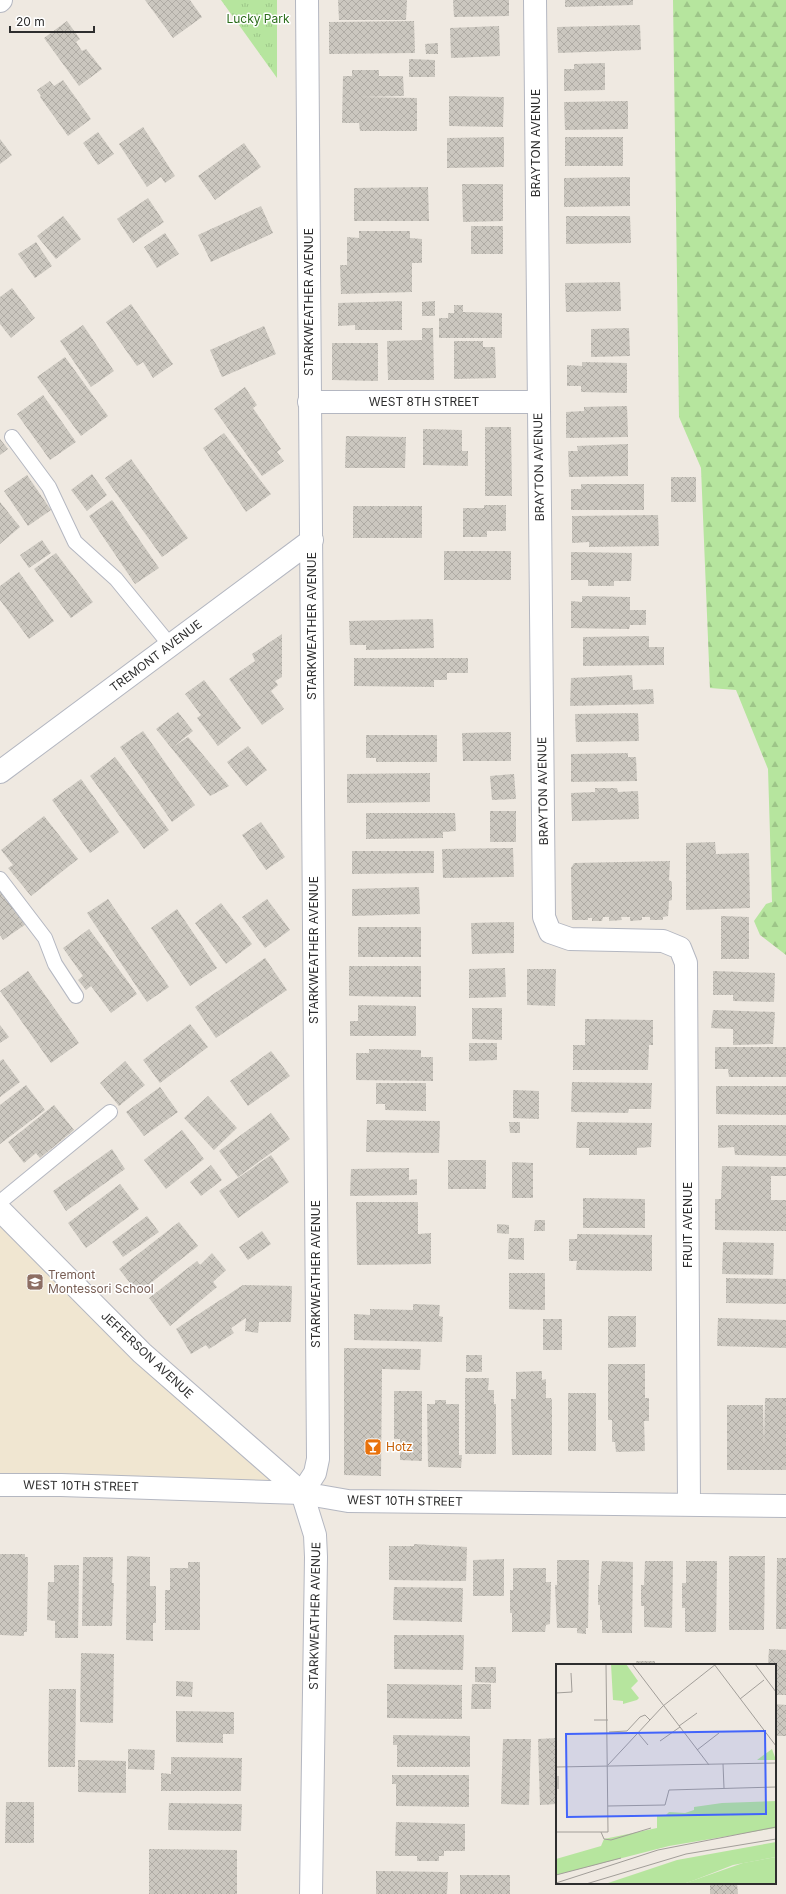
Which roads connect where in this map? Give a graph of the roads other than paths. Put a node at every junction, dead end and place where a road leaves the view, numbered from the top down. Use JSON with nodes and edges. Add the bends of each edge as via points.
{"nodes":[{"id":1,"x":307,"y":0,"type":"edge"},
{"id":2,"x":535,"y":0,"type":"edge"},
{"id":3,"x":309,"y":402,"type":"junction"},
{"id":4,"x":538,"y":402,"type":"junction"},
{"id":5,"x":12,"y":437,"type":"dead end"},
{"id":6,"x":312,"y":540,"type":"junction"},
{"id":7,"x":170,"y":645,"type":"junction"},
{"id":8,"x":0,"y":772,"type":"edge"},
{"id":9,"x":0,"y":879,"type":"edge"},
{"id":10,"x":680,"y":948,"type":"joint"},
{"id":11,"x":76,"y":996,"type":"dead end"},
{"id":12,"x":110,"y":1112,"type":"dead end"},
{"id":13,"x":0,"y":1202,"type":"edge"},
{"id":14,"x":0,"y":1210,"type":"edge"},
{"id":15,"x":0,"y":1485,"type":"edge"},
{"id":16,"x":302,"y":1493,"type":"junction"},
{"id":17,"x":690,"y":1504,"type":"junction"},
{"id":18,"x":786,"y":1506,"type":"edge"},
{"id":19,"x":311,"y":1894,"type":"edge"}],
"edges":[{"from":1,"to":3,"type":"street","name":"STARKWEATHER AVENUE"},
{"from":2,"to":4,"type":"street","name":"BRAYTON AVENUE"},
{"from":3,"to":4,"type":"street","name":"WEST 8TH STREET"},
{"from":3,"to":6,"type":"street","name":"STARKWEATHER AVENUE"},
{"from":4,"to":10,"type":"street","name":"BRAYTON AVENUE","via":[[544,917],[550,932],[570,939],[663,941]]},
{"from":5,"to":7,"type":"lane","via":[[49,487],[75,542],[116,579]]},
{"from":6,"to":7,"type":"street","name":"TREMONT AVENUE"},
{"from":6,"to":16,"type":"street","name":"STARKWEATHER AVENUE","via":[[318,1459],[315,1473]]},
{"from":7,"to":8,"type":"street","name":"TREMONT AVENUE"},
{"from":9,"to":11,"type":"lane","via":[[45,938],[55,964]]},
{"from":10,"to":17,"type":"street","name":"FRUIT AVENUE","via":[[686,963]]},
{"from":12,"to":13,"type":"lane"},
{"from":14,"to":16,"type":"street","name":"JEFFERSON AVENUE","via":[[142,1353]]},
{"from":15,"to":16,"type":"street","name":"WEST 10TH STREET"},
{"from":16,"to":17,"type":"street","name":"WEST 10TH STREET","via":[[348,1501]]},
{"from":16,"to":19,"type":"street","name":"STARKWEATHER AVENUE","via":[[315,1534],[316,1557]]},
{"from":17,"to":18,"type":"street","name":"WEST 10TH STREET"}]}
